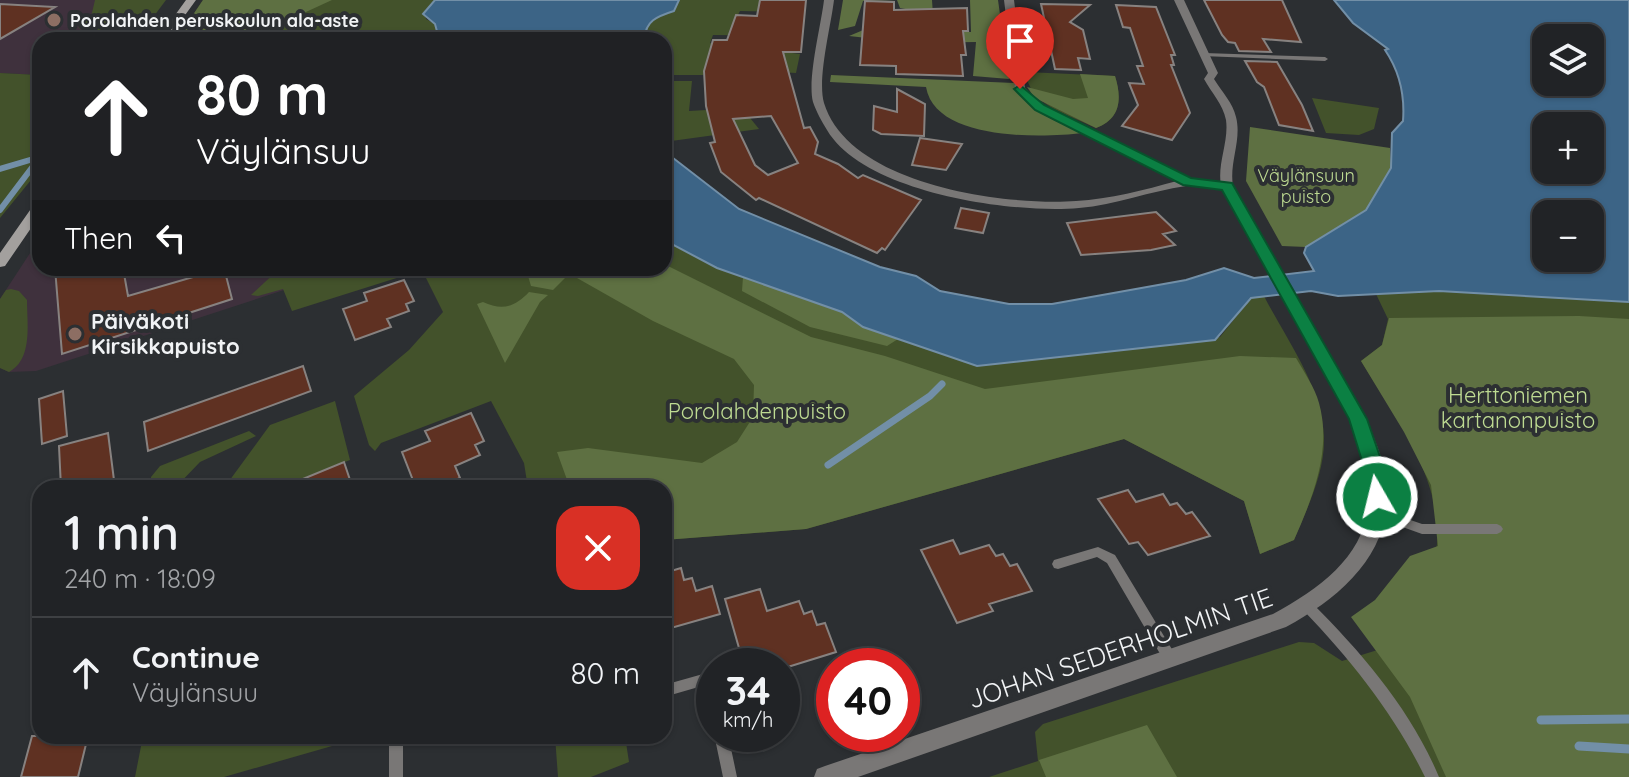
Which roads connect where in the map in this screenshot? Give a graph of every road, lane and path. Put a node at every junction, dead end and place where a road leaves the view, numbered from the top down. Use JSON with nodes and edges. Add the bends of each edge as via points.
{"nodes":[{"id":1,"x":191,"y":0,"type":"edge"},
{"id":2,"x":829,"y":0,"type":"edge"},
{"id":3,"x":1009,"y":0,"type":"edge"},
{"id":4,"x":1179,"y":0,"type":"edge"},
{"id":5,"x":168,"y":32,"type":"edge"},
{"id":6,"x":1204,"y":55,"type":"junction"},
{"id":7,"x":1325,"y":59,"type":"dead end"},
{"id":8,"x":1188,"y":182,"type":"junction"},
{"id":9,"x":1227,"y":186,"type":"junction"},
{"id":10,"x":32,"y":217,"type":"edge"},
{"id":11,"x":12,"y":244,"type":"junction"},
{"id":12,"x":0,"y":256,"type":"edge"},
{"id":13,"x":0,"y":263,"type":"edge"},
{"id":14,"x":1376,"y":513,"type":"junction"},
{"id":15,"x":1497,"y":529,"type":"dead end"},
{"id":16,"x":1058,"y":564,"type":"dead end"},
{"id":17,"x":1308,"y":607,"type":"junction"},
{"id":18,"x":1171,"y":660,"type":"junction"},
{"id":19,"x":696,"y":682,"type":"edge"},
{"id":20,"x":672,"y":689,"type":"edge"},
{"id":21,"x":396,"y":744,"type":"edge"},
{"id":22,"x":725,"y":752,"type":"edge"},
{"id":23,"x":396,"y":777,"type":"edge"},
{"id":24,"x":730,"y":777,"type":"edge"},
{"id":25,"x":825,"y":777,"type":"edge"},
{"id":26,"x":1432,"y":777,"type":"edge"}],
"edges":[{"from":1,"to":5,"type":"main road"},
{"from":2,"to":8,"type":"street","via":[[818,98],[824,118],[862,158],[923,185],[1011,204],[1104,202]]},
{"from":3,"to":8,"type":"street","via":[[1020,89],[1028,98]]},
{"from":4,"to":6,"type":"street"},
{"from":6,"to":7,"type":"lane"},
{"from":6,"to":9,"type":"street","via":[[1213,73],[1209,79],[1223,96],[1232,124],[1224,160]]},
{"from":8,"to":9,"type":"street"},
{"from":9,"to":14,"type":"street","name":"JOHAN SEDERHOLMIN TIE","via":[[1358,419],[1377,477]]},
{"from":10,"to":11,"type":"main road"},
{"from":11,"to":12,"type":"main road"},
{"from":11,"to":13,"type":"main road"},
{"from":14,"to":15,"type":"lane","via":[[1422,529]]},
{"from":14,"to":17,"type":"street","name":"JOHAN SEDERHOLMIN TIE","via":[[1356,564]]},
{"from":16,"to":18,"type":"lane","via":[[1098,552],[1111,559]]},
{"from":17,"to":18,"type":"street","name":"JOHAN SEDERHOLMIN TIE"},
{"from":17,"to":26,"type":"lane","via":[[1381,686]]},
{"from":18,"to":25,"type":"street","name":"JOHAN SEDERHOLMIN TIE"},
{"from":19,"to":20,"type":"lane"},
{"from":21,"to":23,"type":"lane"},
{"from":22,"to":24,"type":"lane"}]}
